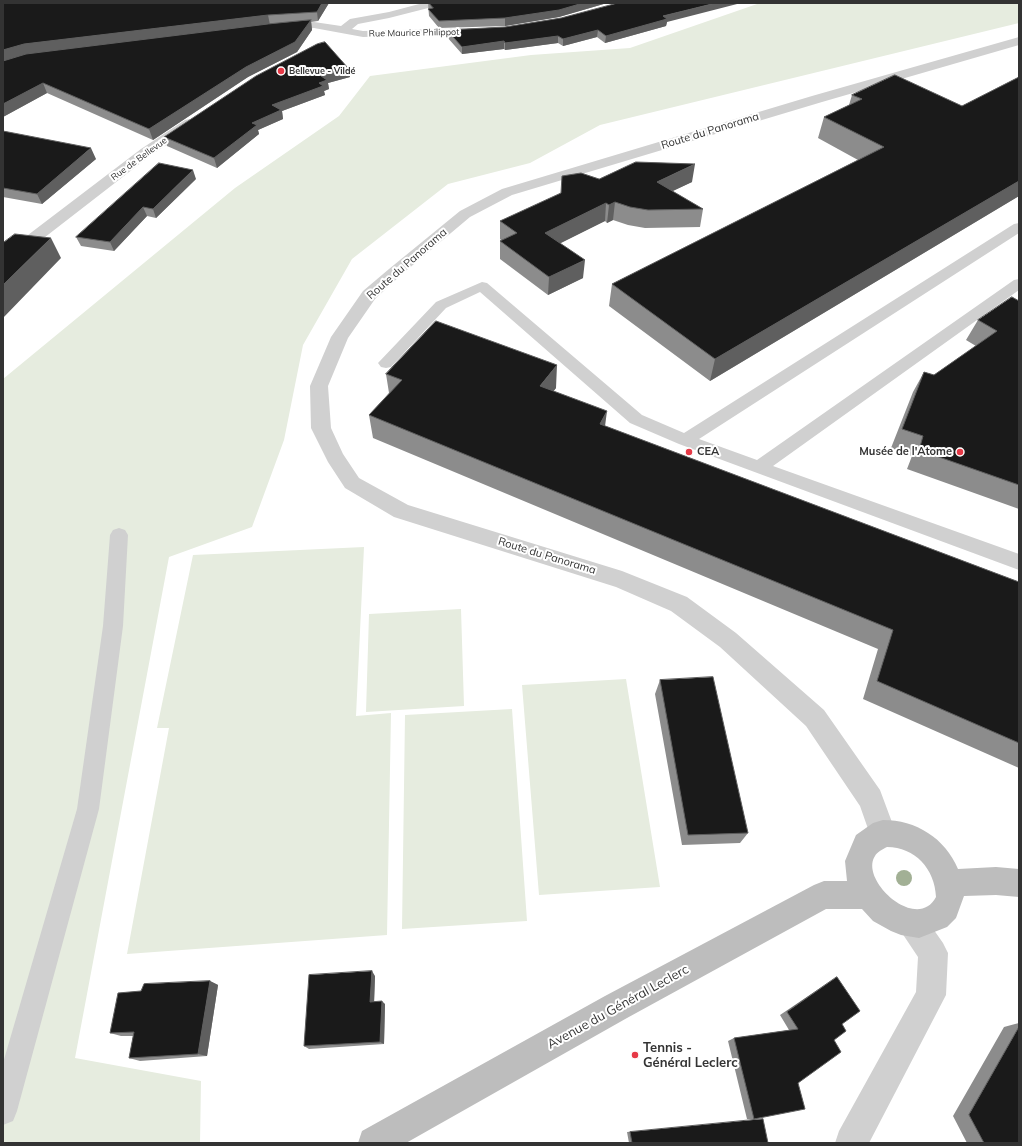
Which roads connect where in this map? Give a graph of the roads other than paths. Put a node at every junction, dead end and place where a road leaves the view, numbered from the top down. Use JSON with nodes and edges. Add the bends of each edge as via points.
{"nodes":[{"id":1,"x":436,"y":3,"type":"edge"},
{"id":2,"x":398,"y":8,"type":"edge"},
{"id":3,"x":270,"y":29,"type":"edge"},
{"id":4,"x":343,"y":30,"type":"junction"},
{"id":5,"x":490,"y":30,"type":"edge"},
{"id":6,"x":332,"y":40,"type":"dead end"},
{"id":7,"x":1019,"y":42,"type":"edge"},
{"id":8,"x":202,"y":114,"type":"edge"},
{"id":9,"x":1019,"y":227,"type":"edge"},
{"id":10,"x":3,"y":262,"type":"edge"},
{"id":11,"x":1019,"y":283,"type":"edge"},
{"id":12,"x":386,"y":363,"type":"dead end"},
{"id":13,"x":685,"y":440,"type":"junction"},
{"id":14,"x":759,"y":467,"type":"junction"},
{"id":15,"x":118,"y":535,"type":"dead end"},
{"id":16,"x":1019,"y":562,"type":"edge"},
{"id":17,"x":884,"y":833,"type":"junction"},
{"id":18,"x":949,"y":883,"type":"junction"},
{"id":19,"x":1019,"y":883,"type":"edge"},
{"id":20,"x":868,"y":895,"type":"junction"},
{"id":21,"x":912,"y":923,"type":"junction"},
{"id":22,"x":3,"y":1111,"type":"edge"},
{"id":23,"x":374,"y":1143,"type":"edge"},
{"id":24,"x":852,"y":1143,"type":"edge"}],
"edges":[{"from":1,"to":2,"type":"street"},
{"from":2,"to":4,"type":"street","via":[[354,21]]},
{"from":3,"to":4,"type":"street","name":"Rue Maurice Philippot","via":[[314,25]]},
{"from":4,"to":5,"type":"street","name":"Rue Maurice Philippot","via":[[363,34]]},
{"from":4,"to":6,"type":"street"},
{"from":7,"to":17,"type":"street","name":"Route du Panorama","via":[[506,192],[466,214],[369,295],[340,337],[320,386],[321,428],[335,457],[352,483],[401,511],[622,580],[679,604],[728,640],[815,718],[871,799]]},
{"from":8,"to":10,"type":"street","name":"Rue de Bellevue","via":[[146,152]]},
{"from":9,"to":13,"type":"lane"},
{"from":11,"to":14,"type":"lane"},
{"from":12,"to":13,"type":"lane","via":[[441,306],[482,286],[636,419]]},
{"from":13,"to":14,"type":"lane"},
{"from":14,"to":16,"type":"lane"},
{"from":15,"to":22,"type":"lane","via":[[113,626],[88,809]]},
{"from":17,"to":18,"type":"street","via":[[911,837],[924,845],[936,855]]},
{"from":17,"to":20,"type":"street","via":[[868,841],[860,856],[861,882]]},
{"from":18,"to":19,"type":"street"},
{"from":18,"to":21,"type":"street","via":[[949,896],[945,908],[937,917],[926,922]]},
{"from":20,"to":21,"type":"street","via":[[888,914]]},
{"from":20,"to":23,"type":"street","name":"Avenue du Général Leclerc","via":[[824,895],[610,1010]]},
{"from":21,"to":24,"type":"street","via":[[933,953],[931,995]]}]}
